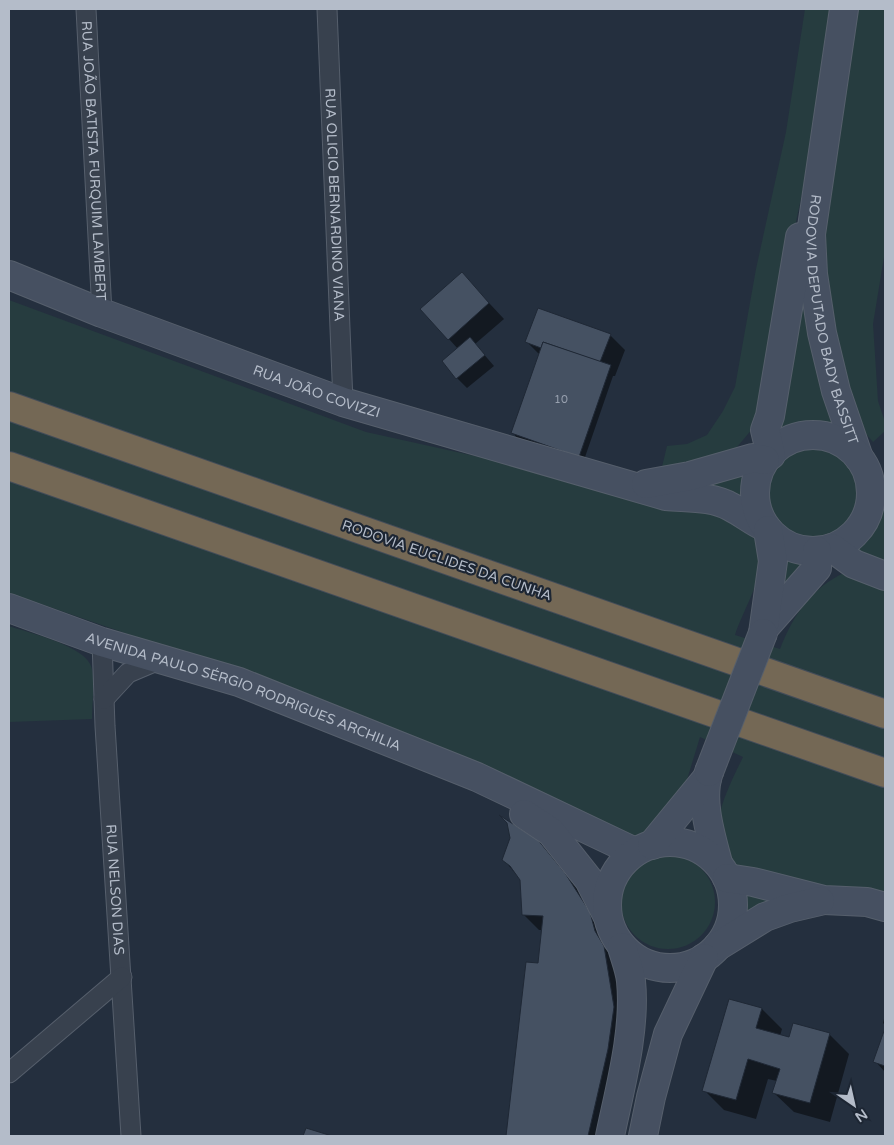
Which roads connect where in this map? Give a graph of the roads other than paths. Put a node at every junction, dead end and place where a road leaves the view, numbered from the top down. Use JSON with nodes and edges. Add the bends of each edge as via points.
{"nodes":[{"id":1,"x":86,"y":9,"type":"edge"},
{"id":2,"x":327,"y":9,"type":"edge"},
{"id":3,"x":844,"y":9,"type":"edge"},
{"id":4,"x":818,"y":180,"type":"junction"},
{"id":5,"x":9,"y":275,"type":"edge"},
{"id":6,"x":102,"y":313,"type":"junction"},
{"id":7,"x":343,"y":402,"type":"junction"},
{"id":8,"x":9,"y":406,"type":"edge"},
{"id":9,"x":768,"y":457,"type":"junction"},
{"id":10,"x":9,"y":466,"type":"edge"},
{"id":11,"x":874,"y":480,"type":"edge"},
{"id":12,"x":632,"y":486,"type":"junction"},
{"id":13,"x":766,"y":529,"type":"junction"},
{"id":14,"x":825,"y":550,"type":"junction"},
{"id":15,"x":885,"y":576,"type":"edge"},
{"id":16,"x":9,"y":608,"type":"edge"},
{"id":17,"x":765,"y":629,"type":"junction"},
{"id":18,"x":102,"y":642,"type":"junction"},
{"id":19,"x":161,"y":659,"type":"junction"},
{"id":20,"x":104,"y":699,"type":"junction"},
{"id":21,"x":885,"y":714,"type":"edge"},
{"id":22,"x":885,"y":773,"type":"edge"},
{"id":23,"x":708,"y":775,"type":"junction"},
{"id":24,"x":477,"y":777,"type":"junction"},
{"id":25,"x":644,"y":848,"type":"junction"},
{"id":26,"x":722,"y":871,"type":"junction"},
{"id":27,"x":824,"y":900,"type":"junction"},
{"id":28,"x":885,"y":907,"type":"edge"},
{"id":29,"x":607,"y":915,"type":"junction"},
{"id":30,"x":622,"y":947,"type":"junction"},
{"id":31,"x":711,"y":952,"type":"junction"},
{"id":32,"x":122,"y":977,"type":"junction"},
{"id":33,"x":9,"y":1073,"type":"edge"},
{"id":34,"x":131,"y":1136,"type":"edge"},
{"id":35,"x":610,"y":1136,"type":"edge"},
{"id":36,"x":643,"y":1136,"type":"edge"}],
"edges":[{"from":1,"to":6,"type":"street","name":"RUA JOÃO BATISTA FURQUIM LAMBERT"},
{"from":2,"to":7,"type":"street","name":"RUA OLICIO BERNARDINO VIANA"},
{"from":3,"to":4,"type":"main road","name":"RODOVIA DEPUTADO BADY BASSITT"},
{"from":4,"to":9,"type":"main road","name":"RODOVIA DEPUTADO BADY BASSITT","via":[[800,237],[765,430]]},
{"from":4,"to":11,"type":"main road","name":"RODOVIA DEPUTADO BADY BASSITT","via":[[811,234],[817,305],[836,391]]},
{"from":5,"to":6,"type":"main road","name":"RUA JOÃO COVIZZI"},
{"from":6,"to":7,"type":"main road","name":"RUA JOÃO COVIZZI"},
{"from":7,"to":12,"type":"main road","name":"RUA JOÃO COVIZZI"},
{"from":8,"to":21,"type":"highway","name":"RODOVIA EUCLIDES DA CUNHA"},
{"from":9,"to":11,"type":"main road","via":[[789,440],[814,435],[839,441]]},
{"from":9,"to":12,"type":"main road","name":"RUA JOÃO COVIZZI"},
{"from":9,"to":13,"type":"main road","via":[[755,484],[755,498]]},
{"from":10,"to":22,"type":"highway"},
{"from":11,"to":14,"type":"main road","via":[[864,522],[846,542]]},
{"from":12,"to":13,"type":"main road","name":"RUA JOÃO COVIZZI","via":[[666,496],[711,499],[730,506]]},
{"from":13,"to":14,"type":"main road","via":[[788,546]]},
{"from":13,"to":17,"type":"main road","via":[[773,562]]},
{"from":14,"to":15,"type":"main road"},
{"from":14,"to":17,"type":"main road","via":[[817,568]]},
{"from":16,"to":18,"type":"main road","name":"AVENIDA PAULO SÉRGIO RODRIGUES ARCHILIA"},
{"from":17,"to":23,"type":"main road","bridge":true},
{"from":18,"to":19,"type":"main road","name":"AVENIDA PAULO SÉRGIO RODRIGUES ARCHILIA"},
{"from":18,"to":20,"type":"street","name":"RUA NELSON DIAS"},
{"from":19,"to":20,"type":"street","via":[[128,673]]},
{"from":19,"to":24,"type":"main road","name":"AVENIDA PAULO SÉRGIO RODRIGUES ARCHILIA","via":[[239,682]]},
{"from":20,"to":32,"type":"street","name":"RUA NELSON DIAS"},
{"from":23,"to":25,"type":"main road"},
{"from":23,"to":26,"type":"main road","via":[[707,806]]},
{"from":24,"to":25,"type":"main road","name":"AVENIDA PAULO SÉRGIO RODRIGUES ARCHILIA"},
{"from":24,"to":29,"type":"main road","name":"AVENIDA PAULO SÉRGIO RODRIGUES ARCHILIA","via":[[550,832],[589,880]]},
{"from":25,"to":26,"type":"main road","via":[[670,842],[687,844],[704,852]]},
{"from":25,"to":29,"type":"main road","via":[[622,864],[612,879]]},
{"from":26,"to":27,"type":"main road"},
{"from":26,"to":31,"type":"main road","via":[[733,895],[732,914],[728,931]]},
{"from":27,"to":28,"type":"main road","via":[[867,902]]},
{"from":27,"to":31,"type":"main road","via":[[765,917]]},
{"from":29,"to":30,"type":"main road","via":[[612,932]]},
{"from":30,"to":31,"type":"main road","via":[[636,959],[652,966],[670,968],[688,966]]},
{"from":30,"to":35,"type":"main road","via":[[631,980],[630,1020],[626,1060]]},
{"from":31,"to":36,"type":"main road","via":[[668,1034],[650,1096]]},
{"from":32,"to":33,"type":"street"},
{"from":32,"to":34,"type":"street","name":"RUA NELSON DIAS"}]}
